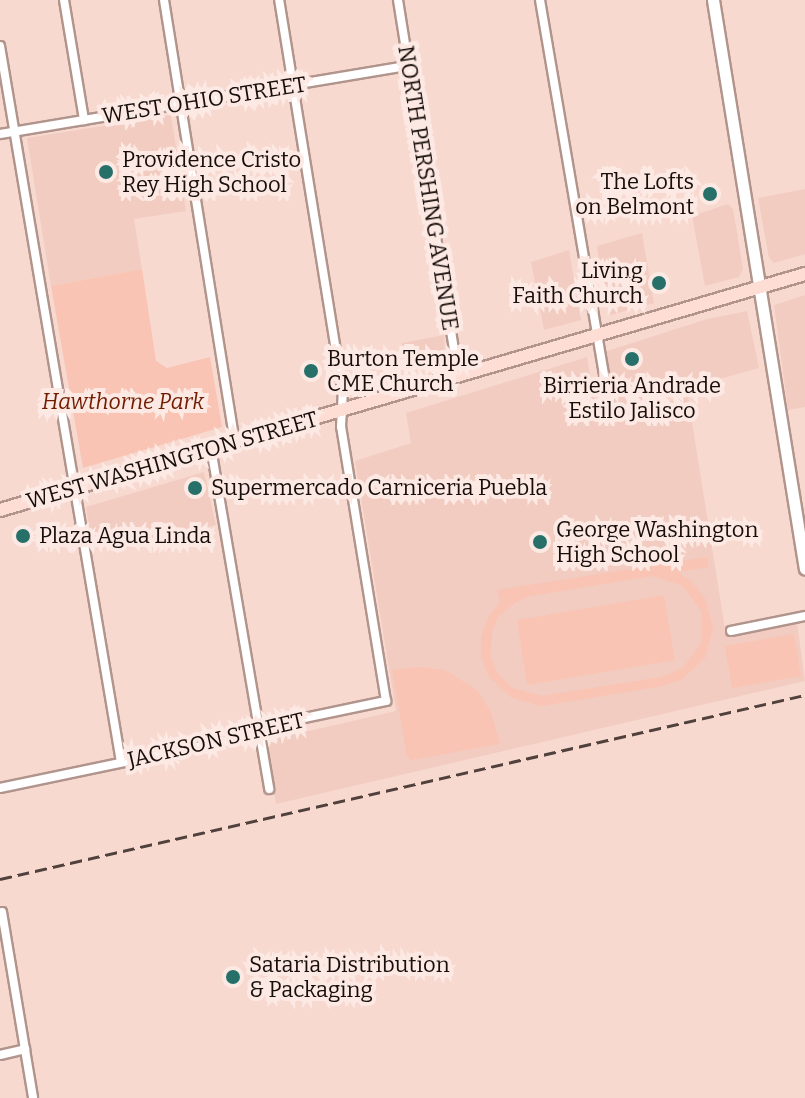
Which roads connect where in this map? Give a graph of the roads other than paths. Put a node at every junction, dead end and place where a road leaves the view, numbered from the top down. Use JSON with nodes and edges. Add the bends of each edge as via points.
{"nodes":[{"id":1,"x":64,"y":0,"type":"edge"},
{"id":2,"x":164,"y":0,"type":"edge"},
{"id":3,"x":279,"y":0,"type":"edge"},
{"id":4,"x":398,"y":0,"type":"edge"},
{"id":5,"x":540,"y":0,"type":"edge"},
{"id":6,"x":713,"y":0,"type":"edge"},
{"id":7,"x":0,"y":46,"type":"edge"},
{"id":8,"x":408,"y":66,"type":"junction"},
{"id":9,"x":292,"y":85,"type":"junction"},
{"id":10,"x":180,"y":104,"type":"junction"},
{"id":11,"x":84,"y":120,"type":"junction"},
{"id":12,"x":14,"y":131,"type":"junction"},
{"id":13,"x":0,"y":134,"type":"edge"},
{"id":14,"x":805,"y":274,"type":"edge"},
{"id":15,"x":757,"y":288,"type":"junction"},
{"id":16,"x":595,"y":335,"type":"junction"},
{"id":17,"x":458,"y":376,"type":"junction"},
{"id":18,"x":342,"y":410,"type":"junction"},
{"id":19,"x":610,"y":411,"type":"dead end"},
{"id":20,"x":235,"y":441,"type":"junction"},
{"id":21,"x":211,"y":448,"type":"junction"},
{"id":22,"x":74,"y":489,"type":"junction"},
{"id":23,"x":0,"y":510,"type":"edge"},
{"id":24,"x":805,"y":569,"type":"edge"},
{"id":25,"x":805,"y":616,"type":"edge"},
{"id":26,"x":731,"y":631,"type":"dead end"},
{"id":27,"x":258,"y":731,"type":"junction"},
{"id":28,"x":121,"y":762,"type":"junction"},
{"id":29,"x":0,"y":788,"type":"edge"},
{"id":30,"x":269,"y":789,"type":"dead end"},
{"id":31,"x":2,"y":912,"type":"dead end"},
{"id":32,"x":25,"y":1049,"type":"junction"},
{"id":33,"x":0,"y":1055,"type":"edge"},
{"id":34,"x":33,"y":1098,"type":"edge"}],
"edges":[{"from":1,"to":11,"type":"street"},
{"from":2,"to":10,"type":"street"},
{"from":3,"to":9,"type":"street"},
{"from":4,"to":8,"type":"street","name":"NORTH PERSHING AVENUE"},
{"from":5,"to":16,"type":"street"},
{"from":6,"to":15,"type":"main road"},
{"from":7,"to":12,"type":"street"},
{"from":8,"to":9,"type":"street","name":"WEST OHIO STREET"},
{"from":8,"to":17,"type":"street","name":"NORTH PERSHING AVENUE"},
{"from":9,"to":10,"type":"street","name":"WEST OHIO STREET"},
{"from":9,"to":18,"type":"street"},
{"from":10,"to":11,"type":"street","name":"WEST OHIO STREET"},
{"from":10,"to":20,"type":"street"},
{"from":11,"to":12,"type":"street","name":"WEST OHIO STREET"},
{"from":12,"to":13,"type":"street","name":"WEST OHIO STREET"},
{"from":12,"to":22,"type":"street"},
{"from":14,"to":15,"type":"main road","name":"WEST WASHINGTON STREET"},
{"from":15,"to":16,"type":"main road","name":"WEST WASHINGTON STREET"},
{"from":15,"to":24,"type":"main road"},
{"from":16,"to":17,"type":"main road","name":"WEST WASHINGTON STREET"},
{"from":16,"to":19,"type":"street"},
{"from":17,"to":18,"type":"main road","name":"WEST WASHINGTON STREET"},
{"from":18,"to":20,"type":"main road","name":"WEST WASHINGTON STREET"},
{"from":18,"to":27,"type":"street","name":"JACKSON STREET","via":[[386,701]]},
{"from":20,"to":21,"type":"main road","name":"WEST WASHINGTON STREET"},
{"from":21,"to":22,"type":"main road","name":"WEST WASHINGTON STREET"},
{"from":21,"to":27,"type":"street"},
{"from":22,"to":23,"type":"main road","name":"WEST WASHINGTON STREET"},
{"from":22,"to":28,"type":"street"},
{"from":25,"to":26,"type":"street"},
{"from":27,"to":28,"type":"street","name":"JACKSON STREET"},
{"from":27,"to":30,"type":"street"},
{"from":28,"to":29,"type":"street","name":"JACKSON STREET"},
{"from":31,"to":32,"type":"street"},
{"from":32,"to":33,"type":"street"},
{"from":32,"to":34,"type":"street"}]}
